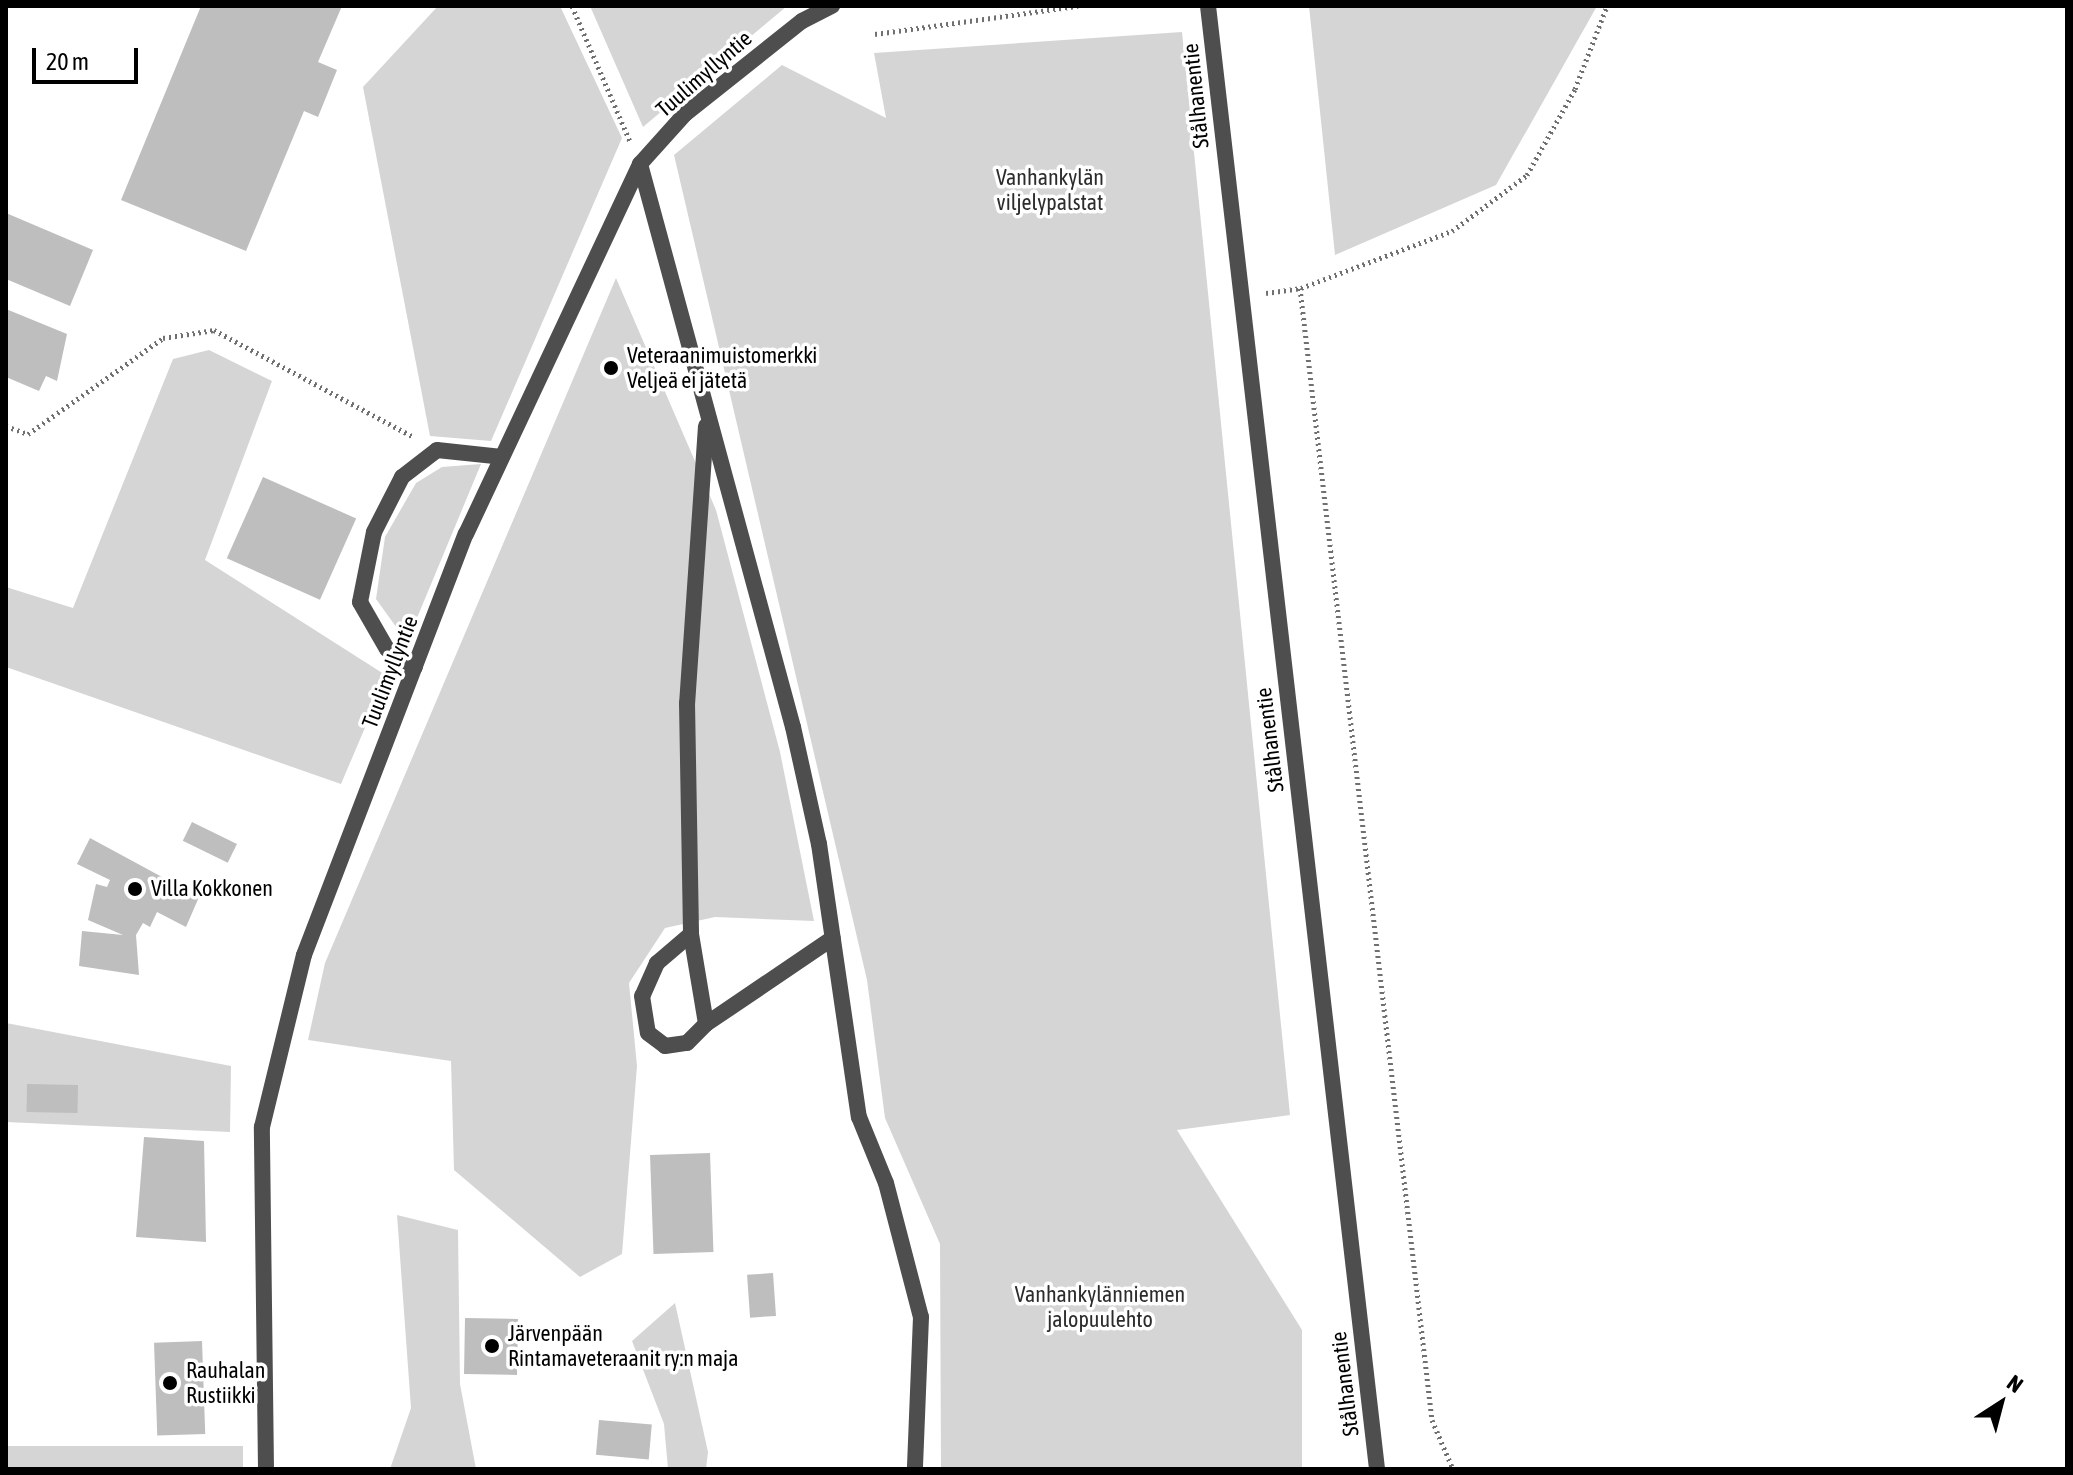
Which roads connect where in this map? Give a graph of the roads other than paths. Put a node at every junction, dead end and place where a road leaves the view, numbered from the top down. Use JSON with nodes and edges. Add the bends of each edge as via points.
{"nodes":[{"id":1,"x":832,"y":6,"type":"edge"},
{"id":2,"x":1208,"y":6,"type":"edge"},
{"id":3,"x":640,"y":164,"type":"junction"},
{"id":4,"x":707,"y":413,"type":"junction"},
{"id":5,"x":502,"y":457,"type":"junction"},
{"id":6,"x":415,"y":667,"type":"junction"},
{"id":7,"x":691,"y":934,"type":"junction"},
{"id":8,"x":833,"y":938,"type":"junction"},
{"id":9,"x":706,"y":1024,"type":"junction"},
{"id":10,"x":266,"y":1469,"type":"edge"},
{"id":11,"x":915,"y":1469,"type":"edge"},
{"id":12,"x":1377,"y":1469,"type":"edge"}],
"edges":[{"from":1,"to":3,"type":"street","name":"Tuulimyllyntie","via":[[685,114]]},
{"from":2,"to":12,"type":"street","name":"Stålhanentie"},
{"from":3,"to":4,"type":"street"},
{"from":3,"to":5,"type":"street","name":"Tuulimyllyntie"},
{"from":4,"to":7,"type":"street","via":[[691,567]]},
{"from":4,"to":8,"type":"street","via":[[793,727]]},
{"from":5,"to":6,"type":"street","name":"Tuulimyllyntie"},
{"from":5,"to":6,"type":"street","via":[[437,450],[402,477],[374,532],[360,602],[387,649]]},
{"from":6,"to":10,"type":"street","name":"Tuulimyllyntie","via":[[304,955],[262,1127]]},
{"from":7,"to":9,"type":"street"},
{"from":7,"to":9,"type":"street","via":[[657,963],[642,996],[648,1033],[665,1046],[687,1043]]},
{"from":8,"to":9,"type":"street"},
{"from":8,"to":11,"type":"street","via":[[859,1117],[886,1183],[921,1317]]}]}
